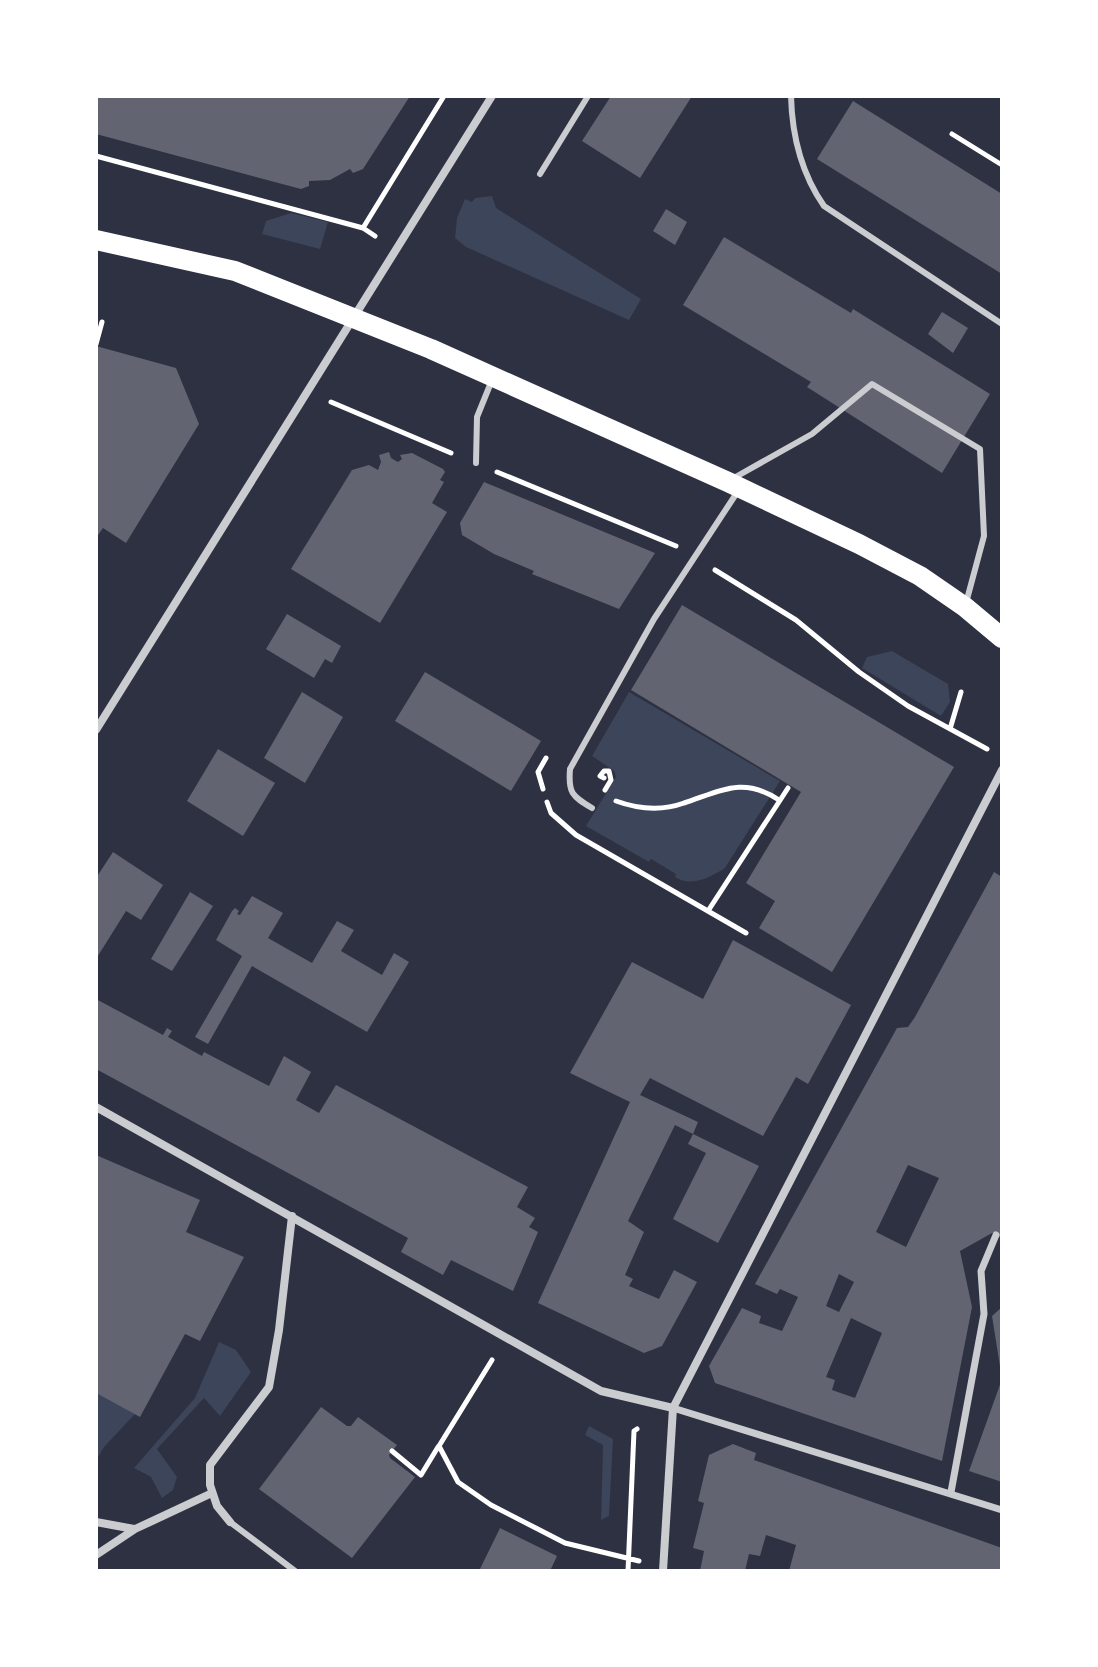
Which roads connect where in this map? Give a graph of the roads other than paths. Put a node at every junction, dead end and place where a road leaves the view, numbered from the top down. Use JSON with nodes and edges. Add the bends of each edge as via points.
{"nodes":[{"id":1,"x":492,"y":96,"type":"edge"},
{"id":2,"x":588,"y":96,"type":"edge"},
{"id":3,"x":791,"y":96,"type":"edge"},
{"id":4,"x":540,"y":174,"type":"dead end"},
{"id":5,"x":96,"y":240,"type":"edge"},
{"id":6,"x":354,"y":317,"type":"junction"},
{"id":7,"x":1002,"y":324,"type":"edge"},
{"id":8,"x":493,"y":377,"type":"junction"},
{"id":9,"x":476,"y":463,"type":"dead end"},
{"id":10,"x":734,"y":485,"type":"junction"},
{"id":11,"x":965,"y":607,"type":"junction"},
{"id":12,"x":1002,"y":638,"type":"edge"},
{"id":13,"x":96,"y":730,"type":"edge"},
{"id":14,"x":1002,"y":770,"type":"edge"},
{"id":15,"x":592,"y":808,"type":"dead end"},
{"id":16,"x":96,"y":1107,"type":"edge"},
{"id":17,"x":292,"y":1216,"type":"junction"},
{"id":18,"x":996,"y":1235,"type":"dead end"},
{"id":19,"x":673,"y":1408,"type":"junction"},
{"id":20,"x":951,"y":1492,"type":"junction"},
{"id":21,"x":212,"y":1493,"type":"junction"},
{"id":22,"x":1002,"y":1510,"type":"edge"},
{"id":23,"x":96,"y":1522,"type":"edge"},
{"id":24,"x":230,"y":1522,"type":"joint"},
{"id":25,"x":135,"y":1529,"type":"junction"},
{"id":26,"x":96,"y":1555,"type":"edge"},
{"id":27,"x":663,"y":1567,"type":"edge"},
{"id":28,"x":295,"y":1571,"type":"edge"}],
"edges":[{"from":1,"to":6,"type":"street"},
{"from":2,"to":4,"type":"lane"},
{"from":3,"to":7,"type":"lane","via":[[796,145],[809,184],[824,206]]},
{"from":5,"to":6,"type":"main road","via":[[235,271]]},
{"from":6,"to":8,"type":"main road"},
{"from":6,"to":13,"type":"street"},
{"from":8,"to":9,"type":"lane","via":[[477,417]]},
{"from":8,"to":10,"type":"main road"},
{"from":10,"to":11,"type":"main road","via":[[920,576]]},
{"from":10,"to":11,"type":"lane","via":[[812,434],[872,384],[980,449],[984,536]]},
{"from":10,"to":15,"type":"lane","via":[[570,769],[568,784],[574,798]]},
{"from":11,"to":12,"type":"main road"},
{"from":14,"to":19,"type":"street"},
{"from":16,"to":17,"type":"street"},
{"from":17,"to":19,"type":"street","via":[[601,1391]]},
{"from":17,"to":21,"type":"street","via":[[269,1387],[210,1465]]},
{"from":18,"to":20,"type":"street","via":[[981,1271],[984,1314]]},
{"from":19,"to":20,"type":"street"},
{"from":19,"to":27,"type":"street"},
{"from":20,"to":22,"type":"street"},
{"from":21,"to":24,"type":"street"},
{"from":21,"to":25,"type":"street"},
{"from":23,"to":25,"type":"street"},
{"from":24,"to":28,"type":"lane"},
{"from":25,"to":26,"type":"street"}]}
